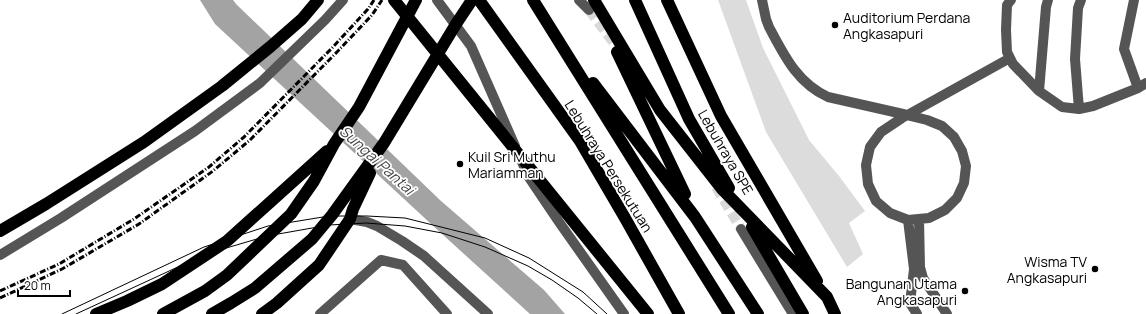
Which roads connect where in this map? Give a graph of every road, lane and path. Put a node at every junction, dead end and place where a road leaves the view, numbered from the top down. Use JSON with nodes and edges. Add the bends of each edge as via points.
{"nodes":[{"id":1,"x":318,"y":0,"type":"edge"},
{"id":2,"x":343,"y":0,"type":"edge"},
{"id":3,"x":394,"y":0,"type":"edge"},
{"id":4,"x":416,"y":0,"type":"edge"},
{"id":5,"x":437,"y":0,"type":"edge"},
{"id":6,"x":472,"y":0,"type":"edge"},
{"id":7,"x":478,"y":0,"type":"edge"},
{"id":8,"x":533,"y":0,"type":"edge"},
{"id":9,"x":579,"y":0,"type":"edge"},
{"id":10,"x":635,"y":0,"type":"edge"},
{"id":11,"x":667,"y":0,"type":"edge"},
{"id":12,"x":762,"y":0,"type":"edge"},
{"id":13,"x":1011,"y":0,"type":"edge"},
{"id":14,"x":1048,"y":0,"type":"edge"},
{"id":15,"x":1081,"y":0,"type":"edge"},
{"id":16,"x":1134,"y":0,"type":"edge"},
{"id":17,"x":592,"y":4,"type":"edge"},
{"id":18,"x":549,"y":24,"type":"junction"},
{"id":19,"x":1010,"y":58,"type":"junction"},
{"id":20,"x":1142,"y":85,"type":"edge"},
{"id":21,"x":1039,"y":91,"type":"junction"},
{"id":22,"x":1079,"y":109,"type":"junction"},
{"id":23,"x":334,"y":144,"type":"junction"},
{"id":24,"x":383,"y":144,"type":"junction"},
{"id":25,"x":351,"y":214,"type":"junction"},
{"id":26,"x":695,"y":217,"type":"junction"},
{"id":27,"x":918,"y":219,"type":"junction"},
{"id":28,"x":908,"y":220,"type":"junction"},
{"id":29,"x":741,"y":229,"type":"tunnel mouth"},
{"id":30,"x":0,"y":231,"type":"edge"},
{"id":31,"x":0,"y":255,"type":"edge"},
{"id":32,"x":826,"y":297,"type":"junction"},
{"id":33,"x":96,"y":314,"type":"edge"},
{"id":34,"x":163,"y":314,"type":"edge"},
{"id":35,"x":212,"y":314,"type":"edge"},
{"id":36,"x":262,"y":314,"type":"edge"},
{"id":37,"x":320,"y":314,"type":"edge"},
{"id":38,"x":447,"y":314,"type":"edge"},
{"id":39,"x":488,"y":314,"type":"edge"},
{"id":40,"x":624,"y":314,"type":"edge"},
{"id":41,"x":648,"y":314,"type":"edge"},
{"id":42,"x":679,"y":314,"type":"edge"},
{"id":43,"x":729,"y":314,"type":"edge"},
{"id":44,"x":758,"y":314,"type":"edge"},
{"id":45,"x":799,"y":314,"type":"edge"},
{"id":46,"x":835,"y":314,"type":"edge"},
{"id":47,"x":917,"y":314,"type":"edge"},
{"id":48,"x":947,"y":314,"type":"edge"}],
"edges":[{"from":1,"to":30,"type":"highway","via":[[302,19],[222,86],[144,142]]},
{"from":2,"to":31,"type":"street","via":[[260,83],[195,131]]},
{"from":3,"to":41,"type":"highway"},
{"from":4,"to":23,"type":"highway","via":[[359,107]]},
{"from":5,"to":40,"type":"street","via":[[471,46],[528,176]]},
{"from":6,"to":24,"type":"highway"},
{"from":7,"to":42,"type":"highway","name":"Lebuhraya Persekutuan","via":[[580,141]]},
{"from":8,"to":18,"type":"highway","name":"Lebuhraya Persekutuan"},
{"from":9,"to":17,"type":"street"},
{"from":10,"to":45,"type":"highway","name":"Lebuhraya SPE","via":[[689,119]]},
{"from":11,"to":32,"type":"highway","name":"Lebuhraya SPE","via":[[720,116]]},
{"from":12,"to":27,"type":"street","via":[[766,19],[793,69],[819,93],[927,120],[942,126],[954,137],[962,151],[966,166],[964,183],[957,198],[945,210],[929,218]]},
{"from":13,"to":19,"type":"street","via":[[1007,5],[1006,30],[1007,52]]},
{"from":14,"to":21,"type":"street"},
{"from":15,"to":22,"type":"street","via":[[1078,8],[1075,59]]},
{"from":16,"to":20,"type":"street","via":[[1124,49]]},
{"from":17,"to":26,"type":"highway"},
{"from":17,"to":32,"type":"highway","via":[[660,110],[722,189]]},
{"from":18,"to":26,"type":"highway"},
{"from":18,"to":43,"type":"highway","name":"Lebuhraya Persekutuan"},
{"from":19,"to":21,"type":"street"},
{"from":19,"to":28,"type":"street","via":[[902,118],[881,132],[870,147],[866,165],[868,184],[876,201],[890,213]]},
{"from":20,"to":22,"type":"street","via":[[1093,106]]},
{"from":21,"to":22,"type":"street","via":[[1062,107]]},
{"from":23,"to":33,"type":"highway","via":[[227,241],[162,284]]},
{"from":23,"to":34,"type":"highway","via":[[291,214],[227,275]]},
{"from":24,"to":25,"type":"highway"},
{"from":24,"to":35,"type":"highway","via":[[312,239],[255,288]]},
{"from":25,"to":36,"type":"highway","via":[[319,265]]},
{"from":25,"to":39,"type":"street","via":[[377,226],[424,256]]},
{"from":26,"to":44,"type":"highway"},
{"from":27,"to":28,"type":"street"},
{"from":27,"to":48,"type":"street","via":[[920,267],[923,278]]},
{"from":28,"to":47,"type":"street","via":[[914,269],[910,303]]},
{"from":29,"to":45,"type":"street"},
{"from":32,"to":46,"type":"highway"},
{"from":37,"to":38,"type":"street","via":[[381,260],[403,265]]}]}
